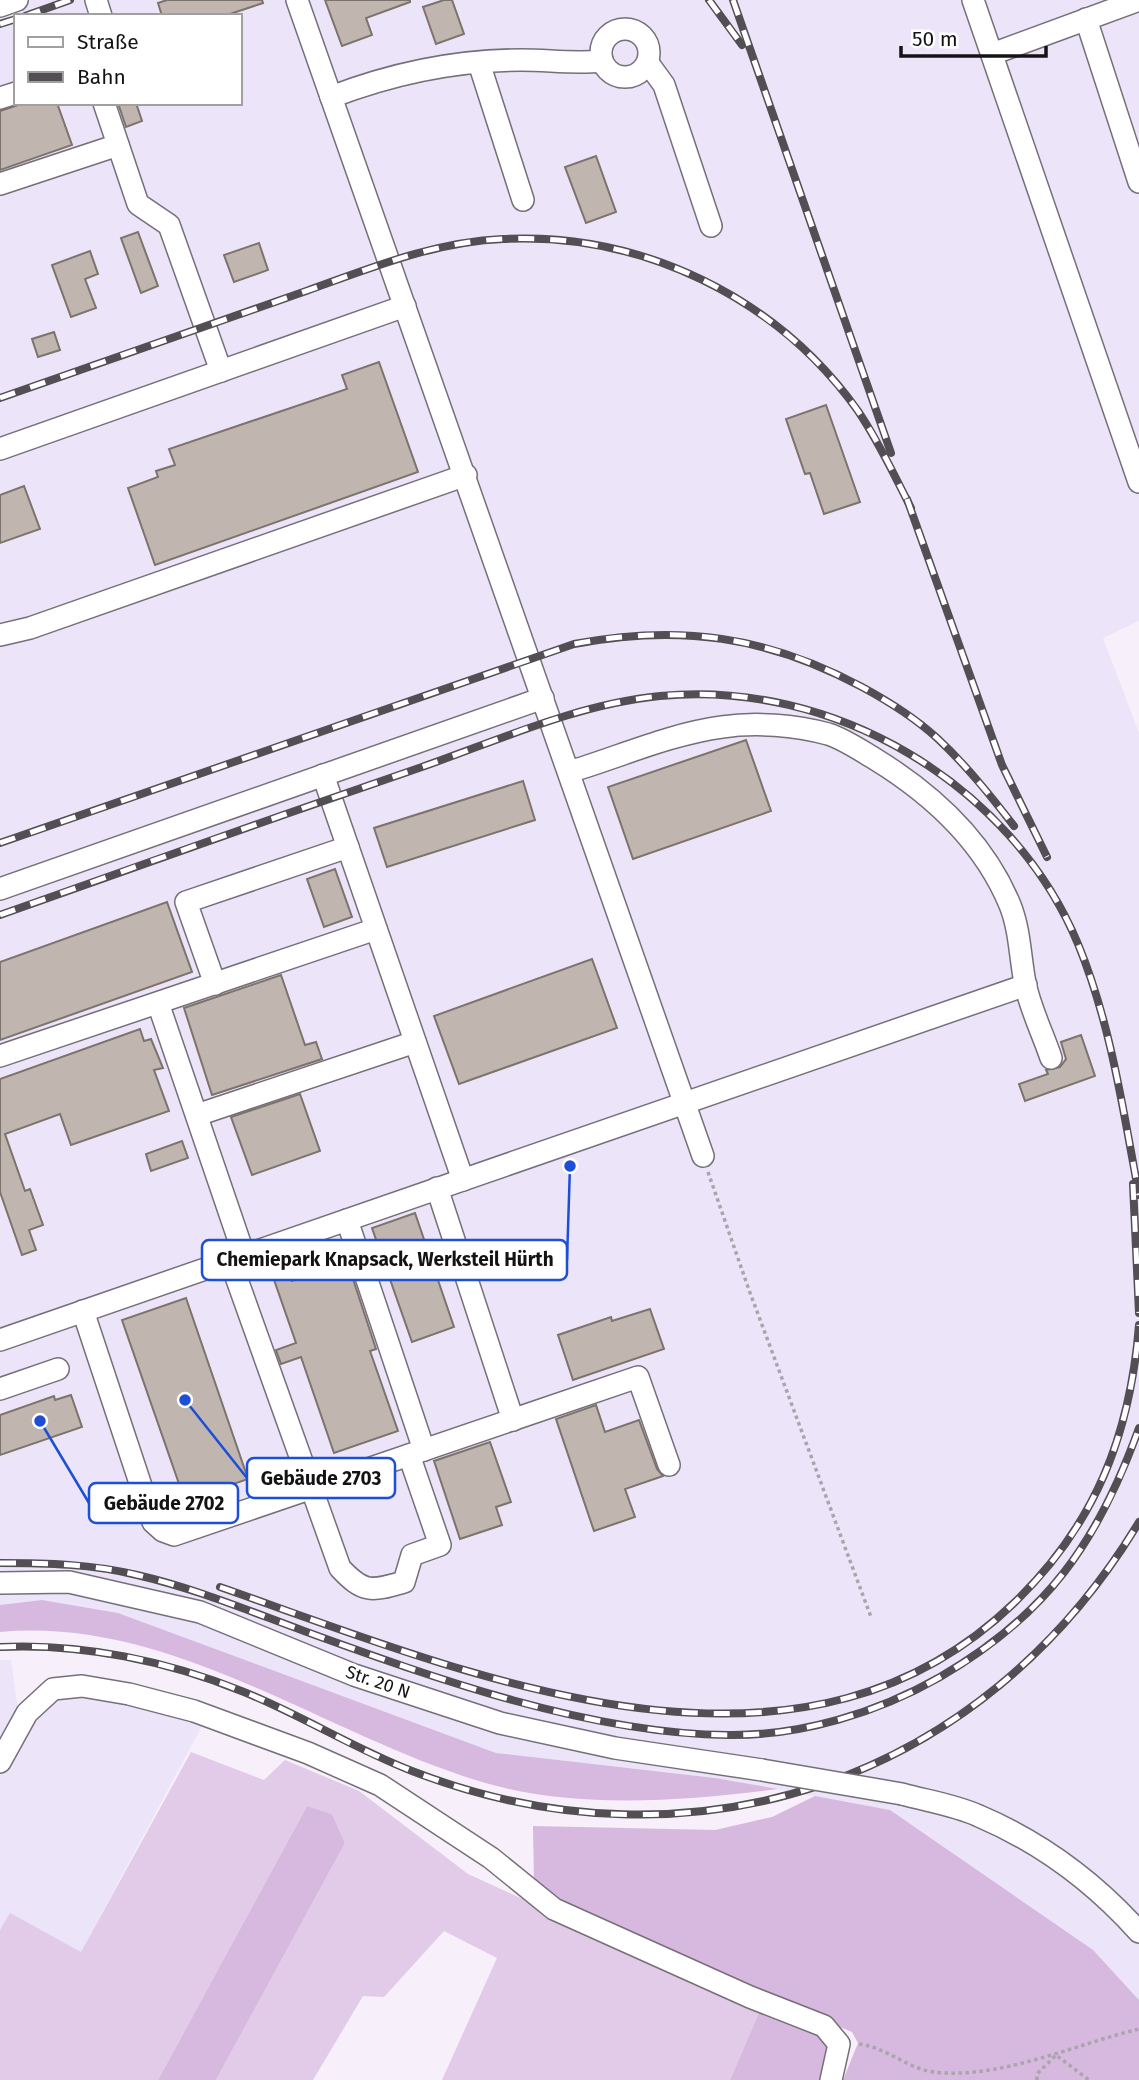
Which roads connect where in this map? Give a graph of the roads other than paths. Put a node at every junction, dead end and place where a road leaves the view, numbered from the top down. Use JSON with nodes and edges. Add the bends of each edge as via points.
{"nodes":[{"id":1,"x":17,"y":0,"type":"edge"},
{"id":2,"x":297,"y":0,"type":"edge"},
{"id":3,"x":973,"y":0,"type":"edge"},
{"id":4,"x":1139,"y":0,"type":"edge"},
{"id":5,"x":0,"y":6,"type":"edge"},
{"id":6,"x":1086,"y":19,"type":"junction"},
{"id":7,"x":992,"y":54,"type":"junction"},
{"id":8,"x":602,"y":61,"type":"junction"},
{"id":9,"x":479,"y":63,"type":"junction"},
{"id":10,"x":648,"y":63,"type":"junction"},
{"id":11,"x":331,"y":97,"type":"junction"},
{"id":12,"x":105,"y":105,"type":"edge"},
{"id":13,"x":118,"y":145,"type":"junction"},
{"id":14,"x":1139,"y":182,"type":"edge"},
{"id":15,"x":0,"y":184,"type":"edge"},
{"id":16,"x":523,"y":200,"type":"dead end"},
{"id":17,"x":711,"y":226,"type":"dead end"},
{"id":18,"x":405,"y":306,"type":"junction"},
{"id":19,"x":221,"y":371,"type":"junction"},
{"id":20,"x":0,"y":449,"type":"edge"},
{"id":21,"x":466,"y":475,"type":"junction"},
{"id":22,"x":1139,"y":482,"type":"edge"},
{"id":23,"x":0,"y":635,"type":"edge"},
{"id":24,"x":543,"y":698,"type":"junction"},
{"id":25,"x":569,"y":772,"type":"junction"},
{"id":26,"x":323,"y":775,"type":"junction"},
{"id":27,"x":348,"y":847,"type":"junction"},
{"id":28,"x":0,"y":890,"type":"edge"},
{"id":29,"x":376,"y":929,"type":"junction"},
{"id":30,"x":215,"y":984,"type":"junction"},
{"id":31,"x":1026,"y":985,"type":"junction"},
{"id":32,"x":159,"y":1003,"type":"junction"},
{"id":33,"x":415,"y":1042,"type":"junction"},
{"id":34,"x":0,"y":1056,"type":"edge"},
{"id":35,"x":1051,"y":1058,"type":"dead end"},
{"id":36,"x":684,"y":1103,"type":"junction"},
{"id":37,"x":197,"y":1115,"type":"junction"},
{"id":38,"x":703,"y":1156,"type":"road end"},
{"id":39,"x":463,"y":1180,"type":"junction"},
{"id":40,"x":437,"y":1188,"type":"junction"},
{"id":41,"x":346,"y":1220,"type":"junction"},
{"id":42,"x":237,"y":1258,"type":"junction"},
{"id":43,"x":83,"y":1311,"type":"junction"},
{"id":44,"x":0,"y":1340,"type":"edge"},
{"id":45,"x":58,"y":1369,"type":"dead end"},
{"id":46,"x":0,"y":1389,"type":"edge"},
{"id":47,"x":513,"y":1420,"type":"junction"},
{"id":48,"x":417,"y":1452,"type":"junction"},
{"id":49,"x":669,"y":1465,"type":"dead end"},
{"id":50,"x":310,"y":1489,"type":"junction"},
{"id":51,"x":0,"y":1583,"type":"edge"},
{"id":52,"x":0,"y":1762,"type":"edge"},
{"id":53,"x":1139,"y":1931,"type":"edge"},
{"id":54,"x":831,"y":2080,"type":"edge"}],
"edges":[{"from":1,"to":5,"type":"lane"},
{"from":2,"to":11,"type":"lane"},
{"from":3,"to":7,"type":"lane"},
{"from":4,"to":6,"type":"lane"},
{"from":6,"to":7,"type":"lane"},
{"from":6,"to":14,"type":"lane"},
{"from":7,"to":22,"type":"lane"},
{"from":8,"to":9,"type":"lane"},
{"from":8,"to":10,"type":"lane","via":[[612,74],[628,78]]},
{"from":8,"to":10,"type":"lane","via":[[605,39],[625,29],[645,39]]},
{"from":9,"to":11,"type":"lane","via":[[421,69]]},
{"from":9,"to":16,"type":"lane"},
{"from":10,"to":17,"type":"lane","via":[[664,85]]},
{"from":11,"to":18,"type":"lane"},
{"from":12,"to":13,"type":"lane"},
{"from":13,"to":15,"type":"lane"},
{"from":13,"to":19,"type":"lane","via":[[138,204],[169,225]]},
{"from":18,"to":19,"type":"lane"},
{"from":18,"to":21,"type":"lane"},
{"from":19,"to":20,"type":"lane"},
{"from":21,"to":23,"type":"lane"},
{"from":21,"to":24,"type":"lane"},
{"from":24,"to":25,"type":"lane"},
{"from":24,"to":26,"type":"lane"},
{"from":25,"to":31,"type":"lane","via":[[724,726],[782,726],[831,735],[913,785],[978,848],[1010,906]]},
{"from":25,"to":36,"type":"lane"},
{"from":26,"to":27,"type":"lane"},
{"from":26,"to":28,"type":"lane"},
{"from":27,"to":29,"type":"lane"},
{"from":27,"to":30,"type":"lane","via":[[186,902]]},
{"from":29,"to":30,"type":"lane"},
{"from":29,"to":33,"type":"lane"},
{"from":30,"to":32,"type":"lane"},
{"from":31,"to":35,"type":"lane"},
{"from":31,"to":36,"type":"lane"},
{"from":32,"to":34,"type":"lane"},
{"from":32,"to":37,"type":"lane"},
{"from":33,"to":37,"type":"lane"},
{"from":33,"to":39,"type":"lane"},
{"from":36,"to":38,"type":"lane"},
{"from":36,"to":39,"type":"lane"},
{"from":37,"to":42,"type":"lane"},
{"from":39,"to":40,"type":"lane"},
{"from":40,"to":41,"type":"lane"},
{"from":40,"to":47,"type":"lane"},
{"from":41,"to":42,"type":"lane"},
{"from":41,"to":48,"type":"lane"},
{"from":42,"to":43,"type":"lane"},
{"from":42,"to":50,"type":"lane"},
{"from":43,"to":44,"type":"lane"},
{"from":43,"to":50,"type":"lane","via":[[153,1522],[163,1531],[174,1535]]},
{"from":45,"to":46,"type":"lane"},
{"from":47,"to":48,"type":"lane"},
{"from":47,"to":49,"type":"lane","via":[[638,1377]]},
{"from":48,"to":50,"type":"lane"},
{"from":48,"to":50,"type":"lane","via":[[440,1545],[412,1555],[404,1583],[374,1590],[356,1585],[340,1568]]},
{"from":51,"to":53,"type":"lane","name":"Str. 20 N","bridge":true,"via":[[69,1582],[200,1612],[354,1675],[500,1724],[615,1748],[902,1794],[977,1814],[1030,1842],[1092,1884]]},
{"from":52,"to":54,"type":"lane","via":[[27,1713],[53,1689],[93,1688],[194,1711],[308,1753],[380,1785],[491,1858],[554,1909],[824,2026],[839,2044]]}]}
